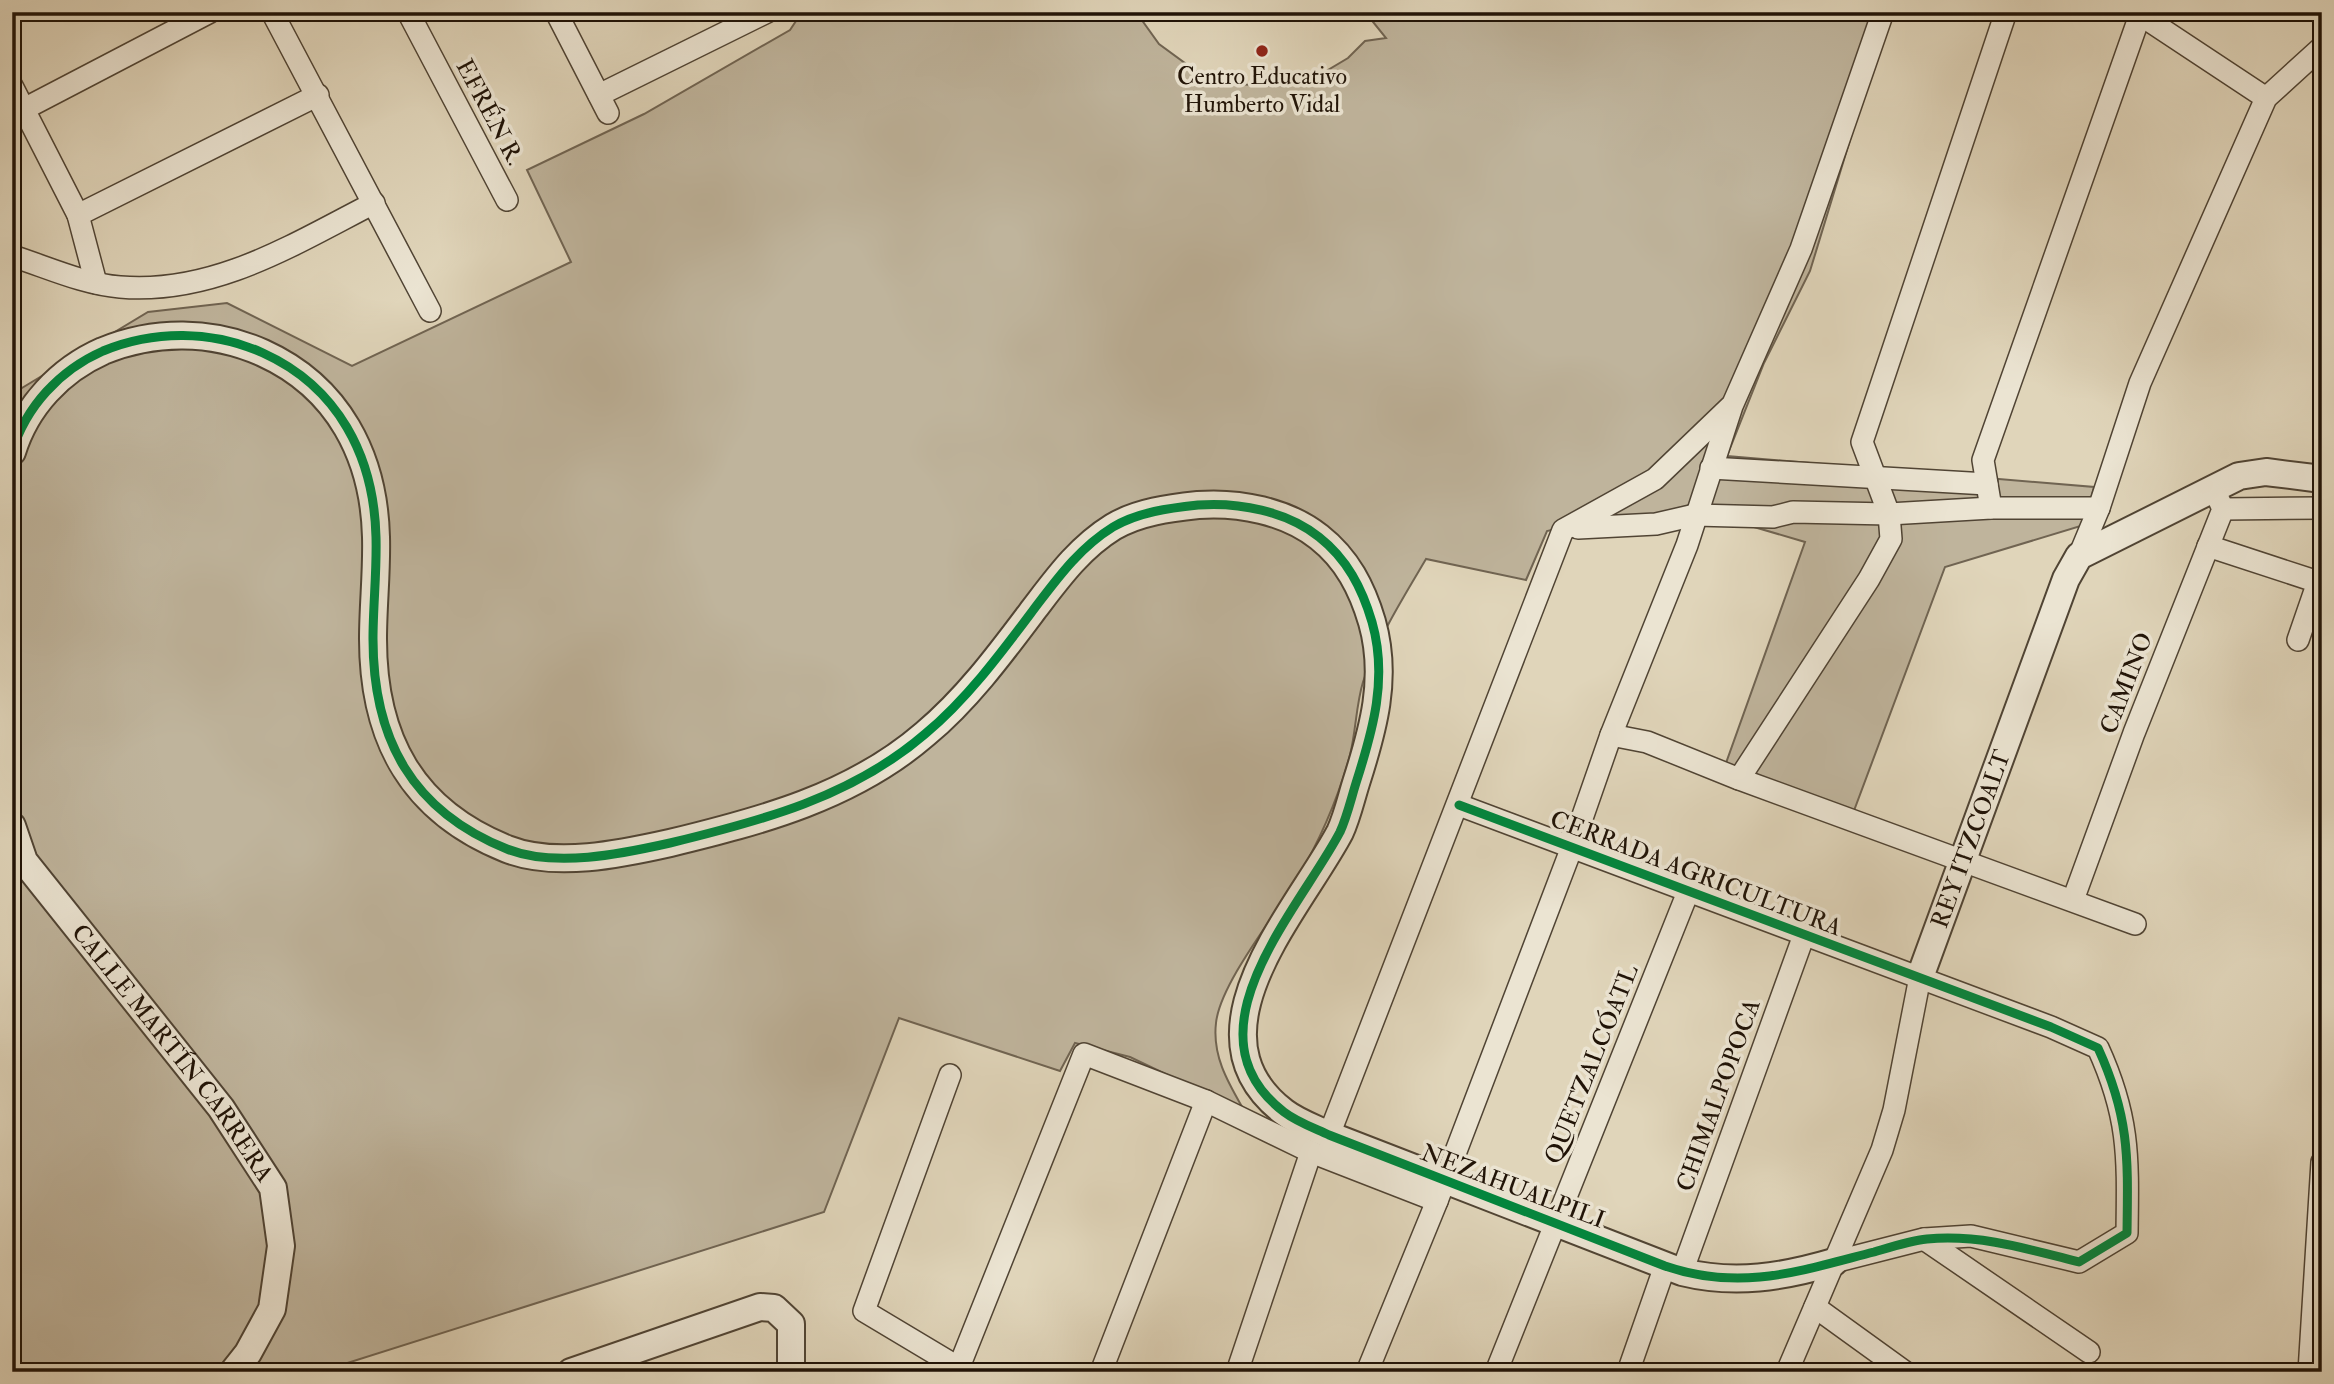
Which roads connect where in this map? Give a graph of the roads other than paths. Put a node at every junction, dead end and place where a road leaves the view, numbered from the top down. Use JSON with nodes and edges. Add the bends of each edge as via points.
{"nodes":[{"id":1,"x":210,"y":12,"type":"edge"},
{"id":2,"x":272,"y":12,"type":"edge"},
{"id":3,"x":408,"y":12,"type":"edge"},
{"id":4,"x":556,"y":12,"type":"edge"},
{"id":5,"x":767,"y":12,"type":"edge"},
{"id":6,"x":1883,"y":12,"type":"edge"},
{"id":7,"x":2006,"y":12,"type":"edge"},
{"id":8,"x":2138,"y":13,"type":"edge"},
{"id":9,"x":2322,"y":47,"type":"edge"},
{"id":10,"x":12,"y":86,"type":"edge"},
{"id":11,"x":318,"y":95,"type":"junction"},
{"id":12,"x":2266,"y":98,"type":"junction"},
{"id":13,"x":24,"y":109,"type":"junction"},
{"id":14,"x":507,"y":200,"type":"dead end"},
{"id":15,"x":374,"y":203,"type":"junction"},
{"id":16,"x":78,"y":215,"type":"junction"},
{"id":17,"x":12,"y":256,"type":"edge"},
{"id":18,"x":96,"y":283,"type":"junction"},
{"id":19,"x":430,"y":311,"type":"dead end"},
{"id":20,"x":1732,"y":406,"type":"junction"},
{"id":21,"x":12,"y":452,"type":"edge"},
{"id":22,"x":1711,"y":468,"type":"junction"},
{"id":23,"x":1874,"y":475,"type":"junction"},
{"id":24,"x":2322,"y":479,"type":"edge"},
{"id":25,"x":1987,"y":484,"type":"junction"},
{"id":26,"x":2218,"y":498,"type":"junction"},
{"id":27,"x":1991,"y":508,"type":"junction"},
{"id":28,"x":2099,"y":508,"type":"junction"},
{"id":29,"x":2322,"y":508,"type":"edge"},
{"id":30,"x":1889,"y":514,"type":"junction"},
{"id":31,"x":1695,"y":515,"type":"junction"},
{"id":32,"x":1563,"y":530,"type":"junction"},
{"id":33,"x":2208,"y":545,"type":"junction"},
{"id":34,"x":2079,"y":556,"type":"junction"},
{"id":35,"x":2298,"y":640,"type":"dead end"},
{"id":36,"x":1611,"y":735,"type":"junction"},
{"id":37,"x":1739,"y":779,"type":"junction"},
{"id":38,"x":1459,"y":805,"type":"junction"},
{"id":39,"x":12,"y":827,"type":"edge"},
{"id":40,"x":1572,"y":847,"type":"junction"},
{"id":41,"x":1961,"y":860,"type":"junction"},
{"id":42,"x":1688,"y":892,"type":"junction"},
{"id":43,"x":2073,"y":901,"type":"junction"},
{"id":44,"x":2136,"y":924,"type":"dead end"},
{"id":45,"x":1804,"y":935,"type":"junction"},
{"id":46,"x":1920,"y":977,"type":"junction"},
{"id":47,"x":950,"y":1074,"type":"dead end"},
{"id":48,"x":1206,"y":1101,"type":"junction"},
{"id":49,"x":1320,"y":1144,"type":"junction"},
{"id":50,"x":2322,"y":1161,"type":"edge"},
{"id":51,"x":2321,"y":1189,"type":"edge"},
{"id":52,"x":1440,"y":1190,"type":"junction"},
{"id":53,"x":1557,"y":1222,"type":"junction"},
{"id":54,"x":1924,"y":1239,"type":"junction"},
{"id":55,"x":1834,"y":1262,"type":"junction"},
{"id":56,"x":1673,"y":1269,"type":"junction"},
{"id":57,"x":2318,"y":1296,"type":"edge"},
{"id":58,"x":1815,"y":1307,"type":"junction"},
{"id":59,"x":2089,"y":1353,"type":"dead end"},
{"id":60,"x":962,"y":1370,"type":"edge"},
{"id":61,"x":233,"y":1372,"type":"edge"},
{"id":62,"x":571,"y":1372,"type":"edge"},
{"id":63,"x":791,"y":1372,"type":"edge"},
{"id":64,"x":1101,"y":1372,"type":"edge"},
{"id":65,"x":1237,"y":1372,"type":"edge"},
{"id":66,"x":1367,"y":1372,"type":"edge"},
{"id":67,"x":1496,"y":1372,"type":"edge"},
{"id":68,"x":1628,"y":1372,"type":"edge"},
{"id":69,"x":1787,"y":1372,"type":"edge"},
{"id":70,"x":1905,"y":1372,"type":"edge"},
{"id":71,"x":2309,"y":1372,"type":"edge"}],
"edges":[{"from":1,"to":13,"type":"street"},
{"from":2,"to":11,"type":"street"},
{"from":3,"to":14,"type":"street","name":"EFRÉN R."},
{"from":4,"to":5,"type":"street","via":[[604,104]]},
{"from":6,"to":20,"type":"street","via":[[1801,249]]},
{"from":7,"to":23,"type":"street","via":[[1861,442]]},
{"from":8,"to":12,"type":"street"},
{"from":8,"to":25,"type":"street","via":[[1983,460]]},
{"from":9,"to":12,"type":"street"},
{"from":10,"to":13,"type":"street"},
{"from":11,"to":15,"type":"street"},
{"from":11,"to":16,"type":"street"},
{"from":12,"to":28,"type":"street","via":[[2140,383]]},
{"from":13,"to":16,"type":"street"},
{"from":15,"to":18,"type":"street","via":[[235,273],[162,288]]},
{"from":15,"to":19,"type":"street"},
{"from":16,"to":18,"type":"street"},
{"from":17,"to":18,"type":"street"},
{"from":20,"to":22,"type":"street"},
{"from":20,"to":32,"type":"street","via":[[1655,480]]},
{"from":21,"to":49,"type":"street","via":[[40,397],[79,362],[131,340],[191,335],[240,342],[283,362],[325,393],[366,469],[376,532],[373,648],[385,726],[407,776],[450,820],[512,851],[577,859],[645,849],[748,824],[808,805],[873,771],[926,734],[985,672],[1073,559],[1115,526],[1163,509],[1218,504],[1273,512],[1318,536],[1353,572],[1378,644],[1375,722],[1343,826],[1250,985],[1242,1022],[1245,1055],[1257,1086]]},
{"from":22,"to":23,"type":"street"},
{"from":22,"to":31,"type":"street"},
{"from":23,"to":25,"type":"street"},
{"from":23,"to":30,"type":"street"},
{"from":24,"to":26,"type":"street","via":[[2266,472],[2239,476]]},
{"from":25,"to":27,"type":"street"},
{"from":26,"to":29,"type":"street"},
{"from":26,"to":33,"type":"street","name":"CAMINO"},
{"from":26,"to":34,"type":"street"},
{"from":27,"to":28,"type":"street"},
{"from":27,"to":30,"type":"street"},
{"from":28,"to":34,"type":"street"},
{"from":30,"to":31,"type":"street"},
{"from":30,"to":37,"type":"street","via":[[1891,539],[1869,579]]},
{"from":31,"to":32,"type":"street","via":[[1656,524]]},
{"from":31,"to":36,"type":"street"},
{"from":32,"to":38,"type":"street"},
{"from":33,"to":35,"type":"street","via":[[2318,582]]},
{"from":33,"to":43,"type":"street","name":"CAMINO"},
{"from":34,"to":41,"type":"street","name":"REY ITZCOALT","via":[[2066,579]]},
{"from":36,"to":37,"type":"street","via":[[1647,742]]},
{"from":36,"to":40,"type":"street"},
{"from":37,"to":41,"type":"street"},
{"from":38,"to":40,"type":"street","name":"CERRADA AGRICULTURA"},
{"from":38,"to":49,"type":"street"},
{"from":39,"to":61,"type":"street","name":"CALLE MARTÍN CARRERA","via":[[24,861],[221,1108],[273,1188],[281,1246],[272,1309]]},
{"from":40,"to":42,"type":"street","name":"CERRADA AGRICULTURA"},
{"from":40,"to":52,"type":"street"},
{"from":41,"to":43,"type":"street"},
{"from":41,"to":46,"type":"street","name":"REY ITZCOALT"},
{"from":42,"to":45,"type":"street","name":"CERRADA AGRICULTURA"},
{"from":42,"to":53,"type":"street","name":"QUETZALCÓATL"},
{"from":43,"to":44,"type":"street"},
{"from":45,"to":46,"type":"street","name":"CERRADA AGRICULTURA"},
{"from":45,"to":56,"type":"street","name":"CHIMALPOPOCA"},
{"from":46,"to":54,"type":"street","name":"CERRADA AGRICULTURA","via":[[2098,1048],[2116,1087],[2128,1150],[2127,1233],[2079,1262],[1971,1236]]},
{"from":46,"to":55,"type":"street","name":"REY ITZCOALT","via":[[1882,1150]]},
{"from":47,"to":60,"type":"street","via":[[864,1311]]},
{"from":48,"to":49,"type":"street"},
{"from":48,"to":60,"type":"street","via":[[1084,1054]]},
{"from":48,"to":64,"type":"street"},
{"from":49,"to":52,"type":"street","name":"NEZAHUALPILI"},
{"from":49,"to":65,"type":"street"},
{"from":50,"to":51,"type":"street"},
{"from":51,"to":57,"type":"street"},
{"from":52,"to":53,"type":"street","name":"NEZAHUALPILI"},
{"from":52,"to":66,"type":"street"},
{"from":53,"to":56,"type":"street","name":"NEZAHUALPILI"},
{"from":53,"to":67,"type":"street","name":"QUETZALCÓATL"},
{"from":54,"to":55,"type":"street"},
{"from":54,"to":59,"type":"street"},
{"from":55,"to":56,"type":"street","name":"NEZAHUALPILI","via":[[1749,1280],[1709,1279]]},
{"from":55,"to":58,"type":"street","name":"REY ITZCOALT"},
{"from":56,"to":68,"type":"street","name":"CHIMALPOPOCA"},
{"from":57,"to":71,"type":"street"},
{"from":58,"to":69,"type":"street","name":"REY ITZCOALT"},
{"from":58,"to":70,"type":"street"},
{"from":62,"to":63,"type":"street","via":[[760,1307],[774,1308],[791,1324]]}]}
